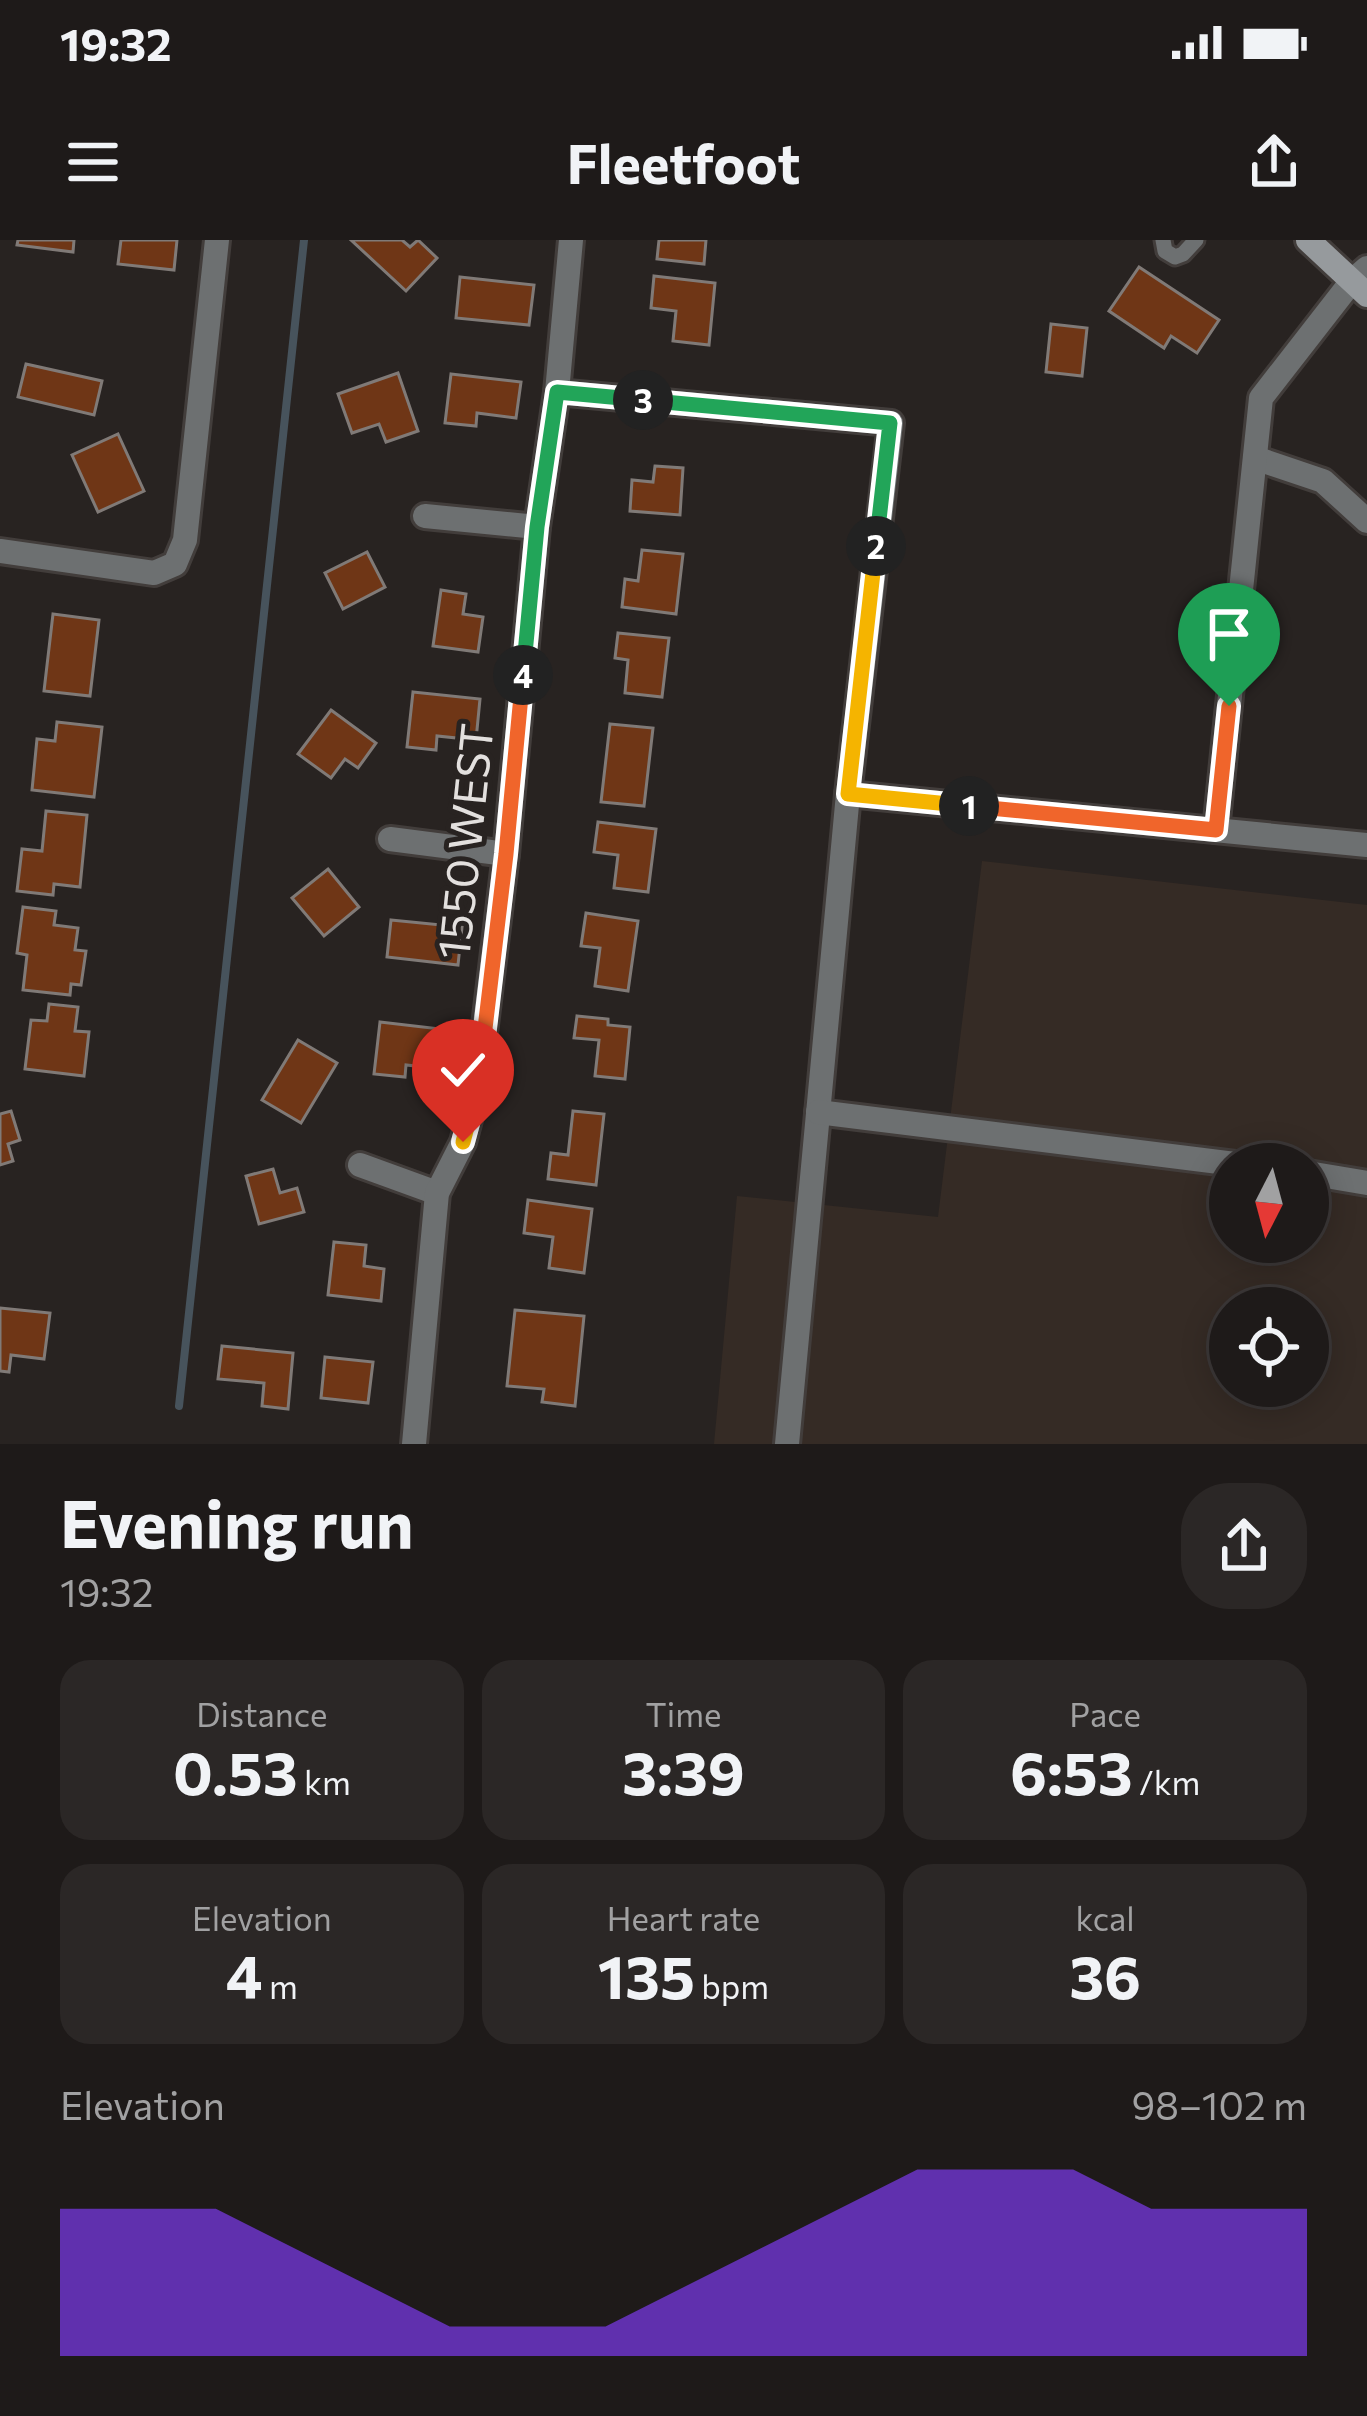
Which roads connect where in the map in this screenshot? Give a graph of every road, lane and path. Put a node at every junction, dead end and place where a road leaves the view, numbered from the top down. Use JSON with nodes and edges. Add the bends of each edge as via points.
{"nodes":[{"id":1,"x":218,"y":240,"type":"edge"},
{"id":2,"x":571,"y":240,"type":"edge"},
{"id":3,"x":1163,"y":240,"type":"edge"},
{"id":4,"x":1196,"y":240,"type":"edge"},
{"id":5,"x":1308,"y":240,"type":"edge"},
{"id":6,"x":1362,"y":282,"type":"edge"},
{"id":7,"x":557,"y":392,"type":"junction"},
{"id":8,"x":1255,"y":458,"type":"junction"},
{"id":9,"x":424,"y":516,"type":"dead end"},
{"id":10,"x":1367,"y":521,"type":"edge"},
{"id":11,"x":537,"y":527,"type":"junction"},
{"id":12,"x":0,"y":551,"type":"edge"},
{"id":13,"x":848,"y":794,"type":"junction"},
{"id":14,"x":1216,"y":830,"type":"junction"},
{"id":15,"x":390,"y":839,"type":"dead end"},
{"id":16,"x":1367,"y":845,"type":"edge"},
{"id":17,"x":506,"y":854,"type":"junction"},
{"id":18,"x":818,"y":1112,"type":"junction"},
{"id":19,"x":1209,"y":1161,"type":"edge"},
{"id":20,"x":360,"y":1165,"type":"dead end"},
{"id":21,"x":1329,"y":1177,"type":"edge"},
{"id":22,"x":1367,"y":1183,"type":"edge"},
{"id":23,"x":437,"y":1193,"type":"junction"},
{"id":24,"x":414,"y":1444,"type":"edge"},
{"id":25,"x":787,"y":1444,"type":"edge"}],
"edges":[{"from":1,"to":12,"type":"street","via":[[185,540],[175,564],[154,573]]},
{"from":2,"to":7,"type":"street","name":"1550 WEST"},
{"from":3,"to":4,"type":"lane","via":[[1175,257]]},
{"from":5,"to":6,"type":"main road"},
{"from":6,"to":8,"type":"street","via":[[1261,398]]},
{"from":7,"to":11,"type":"street","name":"1550 WEST"},
{"from":7,"to":13,"type":"street","via":[[890,423]]},
{"from":8,"to":10,"type":"street","via":[[1323,481]]},
{"from":8,"to":14,"type":"street"},
{"from":9,"to":11,"type":"street"},
{"from":11,"to":17,"type":"street","name":"1550 WEST"},
{"from":13,"to":14,"type":"street"},
{"from":13,"to":18,"type":"street"},
{"from":14,"to":16,"type":"street"},
{"from":15,"to":17,"type":"street"},
{"from":17,"to":23,"type":"street","name":"1550 WEST","via":[[477,1090]]},
{"from":18,"to":19,"type":"street"},
{"from":18,"to":25,"type":"street"},
{"from":20,"to":23,"type":"street"},
{"from":21,"to":22,"type":"street"},
{"from":23,"to":24,"type":"street","name":"1550 WEST"}]}
